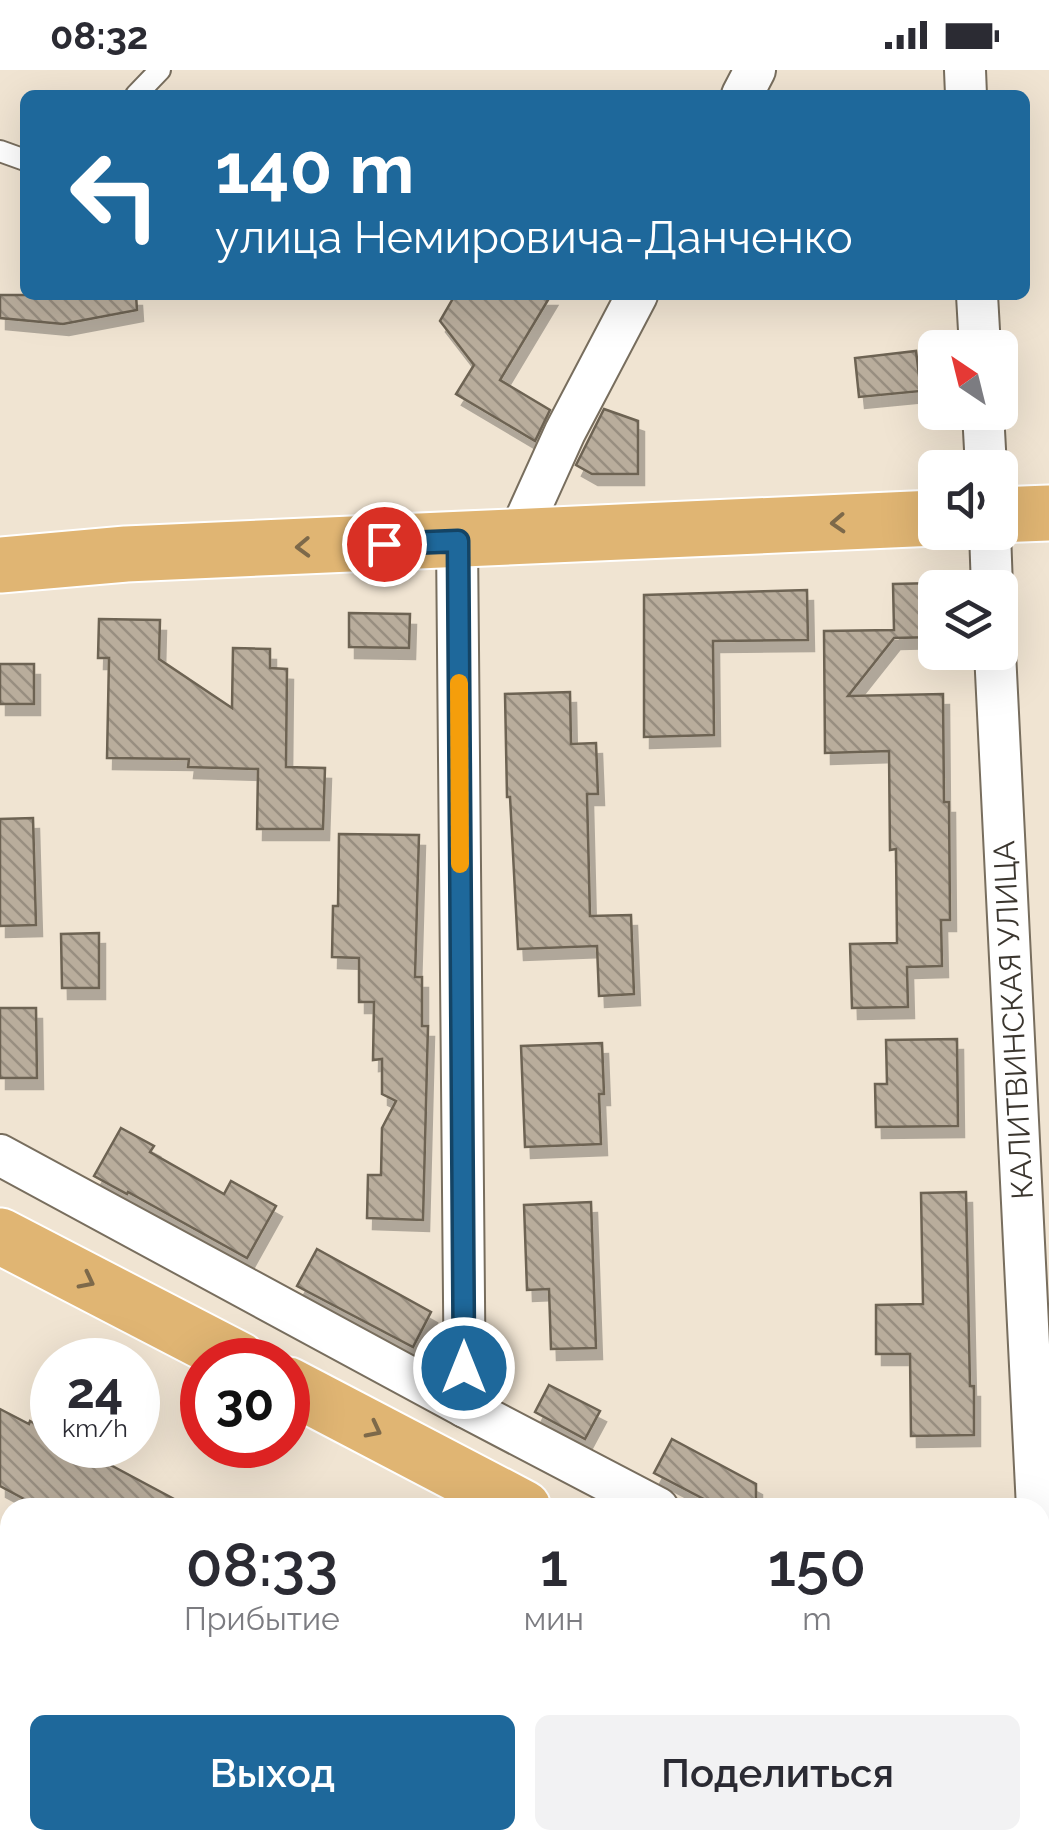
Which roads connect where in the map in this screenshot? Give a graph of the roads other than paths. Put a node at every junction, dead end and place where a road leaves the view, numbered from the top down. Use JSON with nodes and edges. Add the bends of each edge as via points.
{"nodes":[{"id":1,"x":160,"y":70,"type":"edge"},
{"id":2,"x":141,"y":90,"type":"edge"},
{"id":3,"x":634,"y":300,"type":"edge"},
{"id":4,"x":977,"y":300,"type":"edge"},
{"id":5,"x":979,"y":330,"type":"edge"},
{"id":6,"x":1049,"y":513,"type":"edge"},
{"id":7,"x":1018,"y":515,"type":"edge"},
{"id":8,"x":918,"y":519,"type":"edge"},
{"id":9,"x":518,"y":538,"type":"junction"},
{"id":10,"x":458,"y":541,"type":"junction"},
{"id":11,"x":0,"y":565,"type":"edge"},
{"id":12,"x":997,"y":670,"type":"edge"},
{"id":13,"x":0,"y":1155,"type":"edge"},
{"id":14,"x":0,"y":1236,"type":"edge"},
{"id":15,"x":197,"y":1338,"type":"edge"},
{"id":16,"x":310,"y":1397,"type":"edge"},
{"id":17,"x":464,"y":1407,"type":"junction"},
{"id":18,"x":504,"y":1498,"type":"edge"},
{"id":19,"x":639,"y":1498,"type":"edge"},
{"id":20,"x":1037,"y":1498,"type":"edge"}],
"edges":[{"from":1,"to":2,"type":"lane"},
{"from":3,"to":9,"type":"street"},
{"from":4,"to":5,"type":"street"},
{"from":6,"to":7,"type":"main road"},
{"from":8,"to":9,"type":"main road","one_way":true},
{"from":9,"to":10,"type":"main road"},
{"from":10,"to":11,"type":"main road","one_way":true},
{"from":10,"to":17,"type":"street"},
{"from":12,"to":20,"type":"street","name":"КАЛИТВИНСКАЯ УЛИЦА"},
{"from":13,"to":17,"type":"street"},
{"from":14,"to":15,"type":"main road","one_way":true},
{"from":16,"to":18,"type":"main road","one_way":true},
{"from":17,"to":19,"type":"street"}]}
